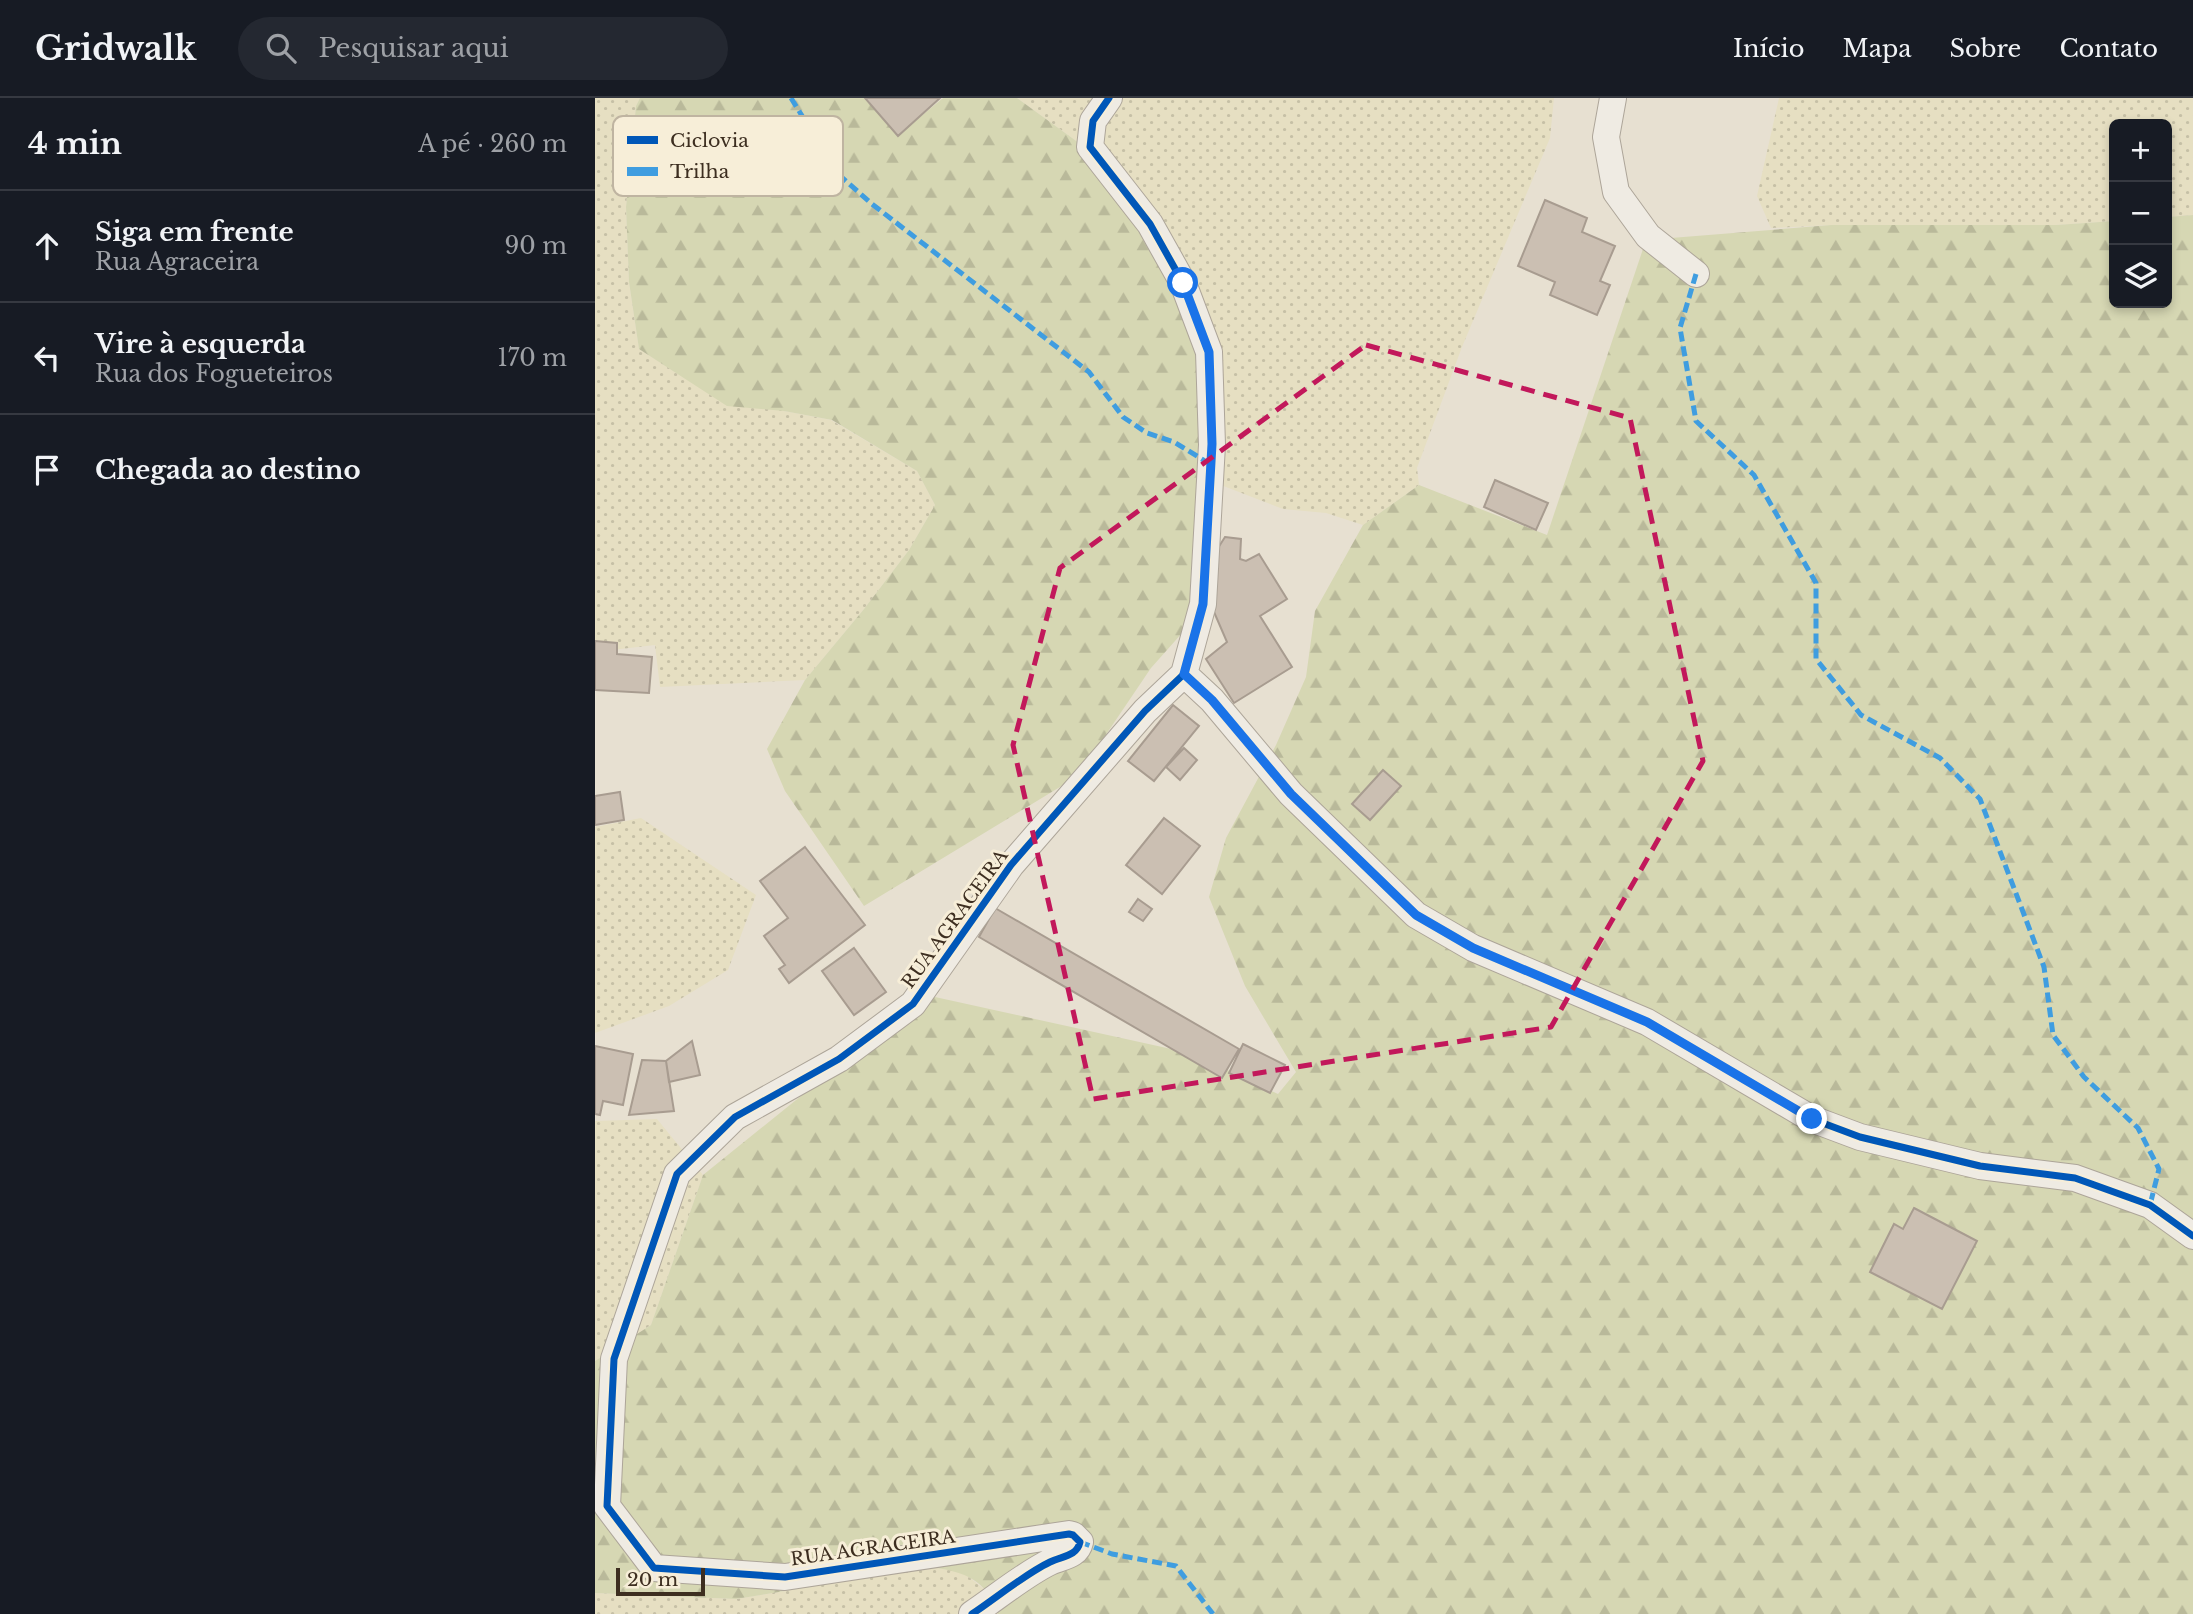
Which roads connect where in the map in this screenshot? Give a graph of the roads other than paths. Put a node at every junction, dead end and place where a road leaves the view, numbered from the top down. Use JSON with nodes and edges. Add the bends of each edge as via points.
{"nodes":[{"id":1,"x":1109,"y":98,"type":"edge"},
{"id":2,"x":1613,"y":98,"type":"edge"},
{"id":3,"x":1696,"y":274,"type":"dead end"},
{"id":4,"x":1184,"y":674,"type":"junction"},
{"id":5,"x":2193,"y":1236,"type":"edge"},
{"id":6,"x":972,"y":1614,"type":"edge"}],
"edges":[{"from":1,"to":4,"type":"street","via":[[1093,121],[1090,147],[1150,224],[1183,283],[1209,352],[1212,444],[1203,604]]},
{"from":2,"to":3,"type":"street","via":[[1606,137],[1616,192],[1648,236]]},
{"from":4,"to":5,"type":"street","via":[[1212,700],[1291,794],[1416,915],[1473,948],[1647,1022],[1812,1119],[1860,1137],[1980,1166],[2075,1178],[2150,1205]]},
{"from":4,"to":6,"type":"street","name":"RUA AGRACEIRA","via":[[1145,711],[1011,865],[913,1004],[839,1059],[735,1117],[677,1174],[614,1359],[607,1506],[654,1568],[785,1577],[1069,1534],[1080,1542],[1074,1552],[1049,1563]]}]}
